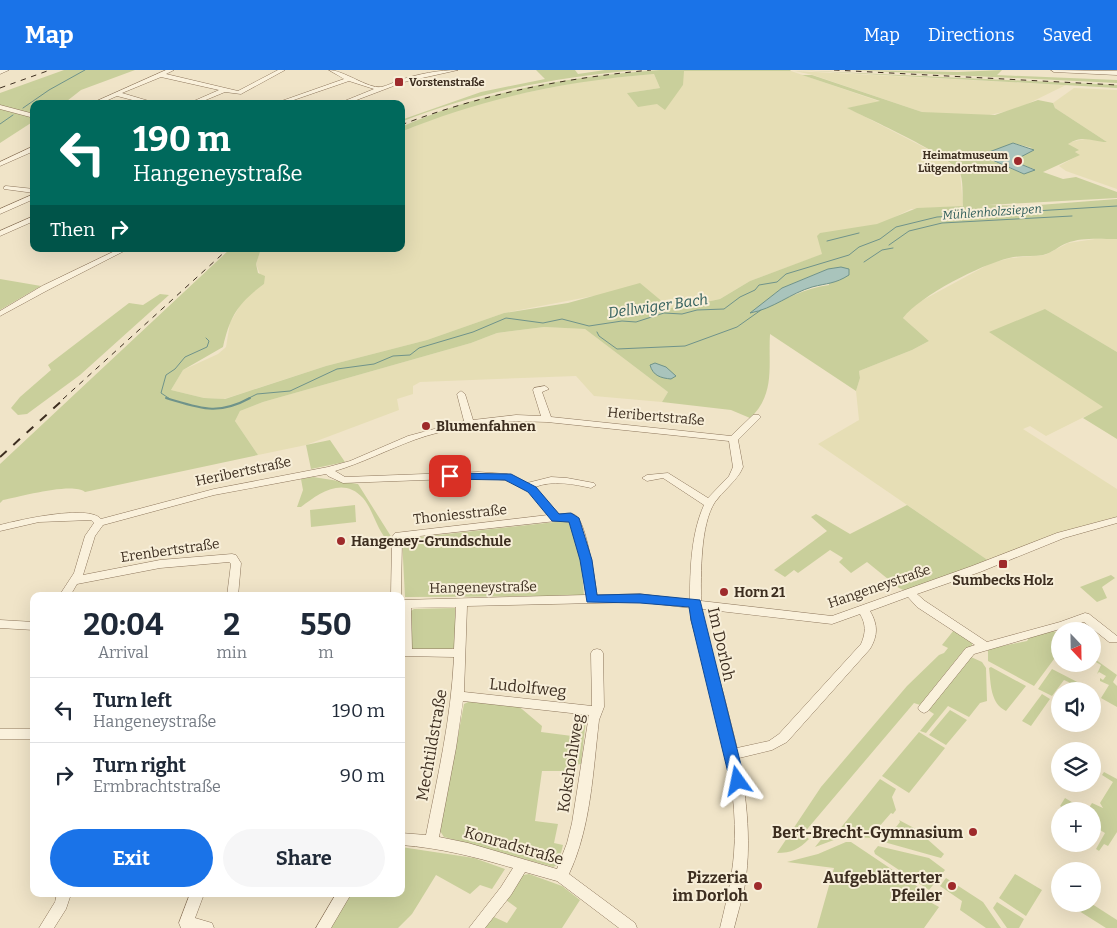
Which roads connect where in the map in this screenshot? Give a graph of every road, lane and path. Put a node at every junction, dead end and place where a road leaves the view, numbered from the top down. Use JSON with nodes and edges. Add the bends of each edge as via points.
{"nodes":[{"id":1,"x":6,"y":70,"type":"edge"},
{"id":2,"x":171,"y":70,"type":"edge"},
{"id":3,"x":266,"y":70,"type":"edge"},
{"id":4,"x":332,"y":70,"type":"edge"},
{"id":5,"x":455,"y":70,"type":"edge"},
{"id":6,"x":1054,"y":70,"type":"edge"},
{"id":7,"x":1074,"y":70,"type":"edge"},
{"id":8,"x":280,"y":71,"type":"edge"},
{"id":9,"x":0,"y":72,"type":"edge"},
{"id":10,"x":430,"y":72,"type":"edge"},
{"id":11,"x":1117,"y":73,"type":"edge"},
{"id":12,"x":161,"y":75,"type":"junction"},
{"id":13,"x":349,"y":79,"type":"junction"},
{"id":14,"x":379,"y":89,"type":"junction"},
{"id":15,"x":224,"y":90,"type":"junction"},
{"id":16,"x":239,"y":93,"type":"junction"},
{"id":17,"x":118,"y":94,"type":"junction"},
{"id":18,"x":103,"y":100,"type":"edge"},
{"id":19,"x":141,"y":100,"type":"edge"},
{"id":20,"x":200,"y":100,"type":"edge"},
{"id":21,"x":238,"y":100,"type":"edge"},
{"id":22,"x":288,"y":100,"type":"edge"},
{"id":23,"x":350,"y":100,"type":"edge"},
{"id":24,"x":0,"y":107,"type":"edge"},
{"id":25,"x":30,"y":115,"type":"edge"},
{"id":26,"x":30,"y":150,"type":"edge"},
{"id":27,"x":0,"y":164,"type":"edge"},
{"id":28,"x":6,"y":188,"type":"dead end"},
{"id":29,"x":30,"y":191,"type":"edge"},
{"id":30,"x":30,"y":198,"type":"edge"},
{"id":31,"x":0,"y":212,"type":"edge"},
{"id":32,"x":30,"y":220,"type":"edge"},
{"id":33,"x":0,"y":234,"type":"edge"},
{"id":34,"x":118,"y":252,"type":"edge"},
{"id":35,"x":0,"y":314,"type":"edge"},
{"id":36,"x":537,"y":390,"type":"dead end"},
{"id":37,"x":461,"y":394,"type":"dead end"},
{"id":38,"x":756,"y":417,"type":"dead end"},
{"id":39,"x":547,"y":419,"type":"junction"},
{"id":40,"x":469,"y":422,"type":"junction"},
{"id":41,"x":733,"y":439,"type":"junction"},
{"id":42,"x":329,"y":470,"type":"junction"},
{"id":43,"x":647,"y":478,"type":"dead end"},
{"id":44,"x":528,"y":486,"type":"junction"},
{"id":45,"x":591,"y":486,"type":"dead end"},
{"id":46,"x":708,"y":504,"type":"junction"},
{"id":47,"x":556,"y":518,"type":"junction"},
{"id":48,"x":1117,"y":520,"type":"edge"},
{"id":49,"x":98,"y":523,"type":"junction"},
{"id":50,"x":0,"y":528,"type":"edge"},
{"id":51,"x":73,"y":581,"type":"junction"},
{"id":52,"x":66,"y":592,"type":"edge"},
{"id":53,"x":233,"y":592,"type":"edge"},
{"id":54,"x":400,"y":592,"type":"edge"},
{"id":55,"x":910,"y":593,"type":"junction"},
{"id":56,"x":592,"y":599,"type":"junction"},
{"id":57,"x":405,"y":602,"type":"edge"},
{"id":58,"x":462,"y":602,"type":"junction"},
{"id":59,"x":695,"y":603,"type":"junction"},
{"id":60,"x":862,"y":610,"type":"junction"},
{"id":61,"x":0,"y":624,"type":"edge"},
{"id":62,"x":30,"y":626,"type":"edge"},
{"id":63,"x":1113,"y":639,"type":"dead end"},
{"id":64,"x":405,"y":643,"type":"edge"},
{"id":65,"x":986,"y":647,"type":"junction"},
{"id":66,"x":460,"y":653,"type":"junction"},
{"id":67,"x":597,"y":653,"type":"dead end"},
{"id":68,"x":458,"y":696,"type":"junction"},
{"id":69,"x":924,"y":708,"type":"dead end"},
{"id":70,"x":595,"y":710,"type":"junction"},
{"id":71,"x":0,"y":734,"type":"edge"},
{"id":72,"x":30,"y":734,"type":"edge"},
{"id":73,"x":732,"y":754,"type":"junction"},
{"id":74,"x":405,"y":839,"type":"edge"},
{"id":75,"x":431,"y":841,"type":"junction"},
{"id":76,"x":522,"y":865,"type":"junction"},
{"id":77,"x":561,"y":876,"type":"junction"},
{"id":78,"x":63,"y":897,"type":"edge"},
{"id":79,"x":196,"y":897,"type":"edge"},
{"id":80,"x":342,"y":897,"type":"edge"},
{"id":81,"x":46,"y":928,"type":"edge"},
{"id":82,"x":207,"y":928,"type":"edge"},
{"id":83,"x":323,"y":928,"type":"edge"},
{"id":84,"x":476,"y":928,"type":"edge"},
{"id":85,"x":630,"y":928,"type":"edge"},
{"id":86,"x":727,"y":928,"type":"edge"}],
"edges":[{"from":1,"to":9,"type":"street"},
{"from":2,"to":12,"type":"street"},
{"from":3,"to":8,"type":"street"},
{"from":4,"to":13,"type":"street"},
{"from":5,"to":10,"type":"street"},
{"from":6,"to":7,"type":"street"},
{"from":7,"to":11,"type":"street"},
{"from":8,"to":16,"type":"street"},
{"from":10,"to":14,"type":"street"},
{"from":12,"to":15,"type":"street"},
{"from":12,"to":17,"type":"street"},
{"from":13,"to":14,"type":"street"},
{"from":13,"to":22,"type":"street"},
{"from":14,"to":23,"type":"street"},
{"from":15,"to":16,"type":"street"},
{"from":15,"to":20,"type":"street"},
{"from":16,"to":21,"type":"street"},
{"from":17,"to":18,"type":"street"},
{"from":17,"to":19,"type":"street"},
{"from":24,"to":25,"type":"street"},
{"from":26,"to":27,"type":"street"},
{"from":28,"to":29,"type":"street"},
{"from":30,"to":31,"type":"street"},
{"from":32,"to":33,"type":"street"},
{"from":34,"to":35,"type":"street"},
{"from":36,"to":39,"type":"street"},
{"from":37,"to":40,"type":"street"},
{"from":38,"to":41,"type":"street"},
{"from":39,"to":40,"type":"street","name":"Heribertstraße"},
{"from":39,"to":41,"type":"street","name":"Heribertstraße"},
{"from":40,"to":42,"type":"street","name":"Heribertstraße","via":[[411,438]]},
{"from":41,"to":46,"type":"street","via":[[737,472]]},
{"from":42,"to":44,"type":"street","via":[[343,480],[478,475],[507,477]]},
{"from":42,"to":49,"type":"street","name":"Heribertstraße","via":[[214,492]]},
{"from":43,"to":46,"type":"street","via":[[666,475]]},
{"from":44,"to":45,"type":"street","via":[[560,481]]},
{"from":44,"to":47,"type":"street"},
{"from":46,"to":59,"type":"street","name":"Im Dorloh","via":[[703,518]]},
{"from":47,"to":54,"type":"street","name":"Thoniesstraße","via":[[400,535],[397,537]]},
{"from":47,"to":56,"type":"street","via":[[571,517],[575,520]]},
{"from":48,"to":55,"type":"street","name":"Hangeneystraße","via":[[1061,535]]},
{"from":49,"to":50,"type":"street","via":[[94,517],[87,516],[39,519]]},
{"from":49,"to":51,"type":"street","via":[[90,536],[79,574]]},
{"from":51,"to":52,"type":"street"},
{"from":51,"to":53,"type":"street","name":"Erenbertstraße","via":[[160,564],[232,558],[236,563]]},
{"from":55,"to":60,"type":"street","name":"Hangeneystraße"},
{"from":55,"to":65,"type":"street","via":[[921,604]]},
{"from":56,"to":58,"type":"street","name":"Hangeneystraße"},
{"from":56,"to":59,"type":"street","name":"Hangeneystraße","via":[[640,598]]},
{"from":57,"to":58,"type":"street","name":"Hangeneystraße"},
{"from":58,"to":66,"type":"street","name":"Mechtildstraße"},
{"from":59,"to":60,"type":"street","name":"Hangeneystraße","via":[[822,620],[838,619]]},
{"from":59,"to":73,"type":"street","name":"Im Dorloh"},
{"from":60,"to":73,"type":"street","via":[[871,625],[866,646],[790,731],[772,744]]},
{"from":61,"to":62,"type":"street"},
{"from":63,"to":65,"type":"street","via":[[1085,617]]},
{"from":64,"to":66,"type":"street","via":[[406,653]]},
{"from":65,"to":69,"type":"street","via":[[970,651]]},
{"from":66,"to":68,"type":"street","name":"Mechtildstraße"},
{"from":67,"to":70,"type":"street","name":"Kokshohlweg","via":[[598,707]]},
{"from":68,"to":70,"type":"street","name":"Ludolfweg"},
{"from":68,"to":75,"type":"street","name":"Mechtildstraße"},
{"from":70,"to":77,"type":"street","name":"Kokshohlweg","via":[[578,823],[569,860]]},
{"from":71,"to":72,"type":"street"},
{"from":73,"to":86,"type":"street","name":"Im Dorloh","via":[[740,793],[741,829],[733,911]]},
{"from":74,"to":75,"type":"street","name":"Konradstraße"},
{"from":75,"to":76,"type":"street","name":"Konradstraße"},
{"from":76,"to":77,"type":"street","name":"Konradstraße"},
{"from":76,"to":84,"type":"street"},
{"from":77,"to":85,"type":"street","name":"Konradstraße"},
{"from":78,"to":81,"type":"street"},
{"from":79,"to":82,"type":"street","via":[[186,923]]},
{"from":80,"to":83,"type":"street"}]}
